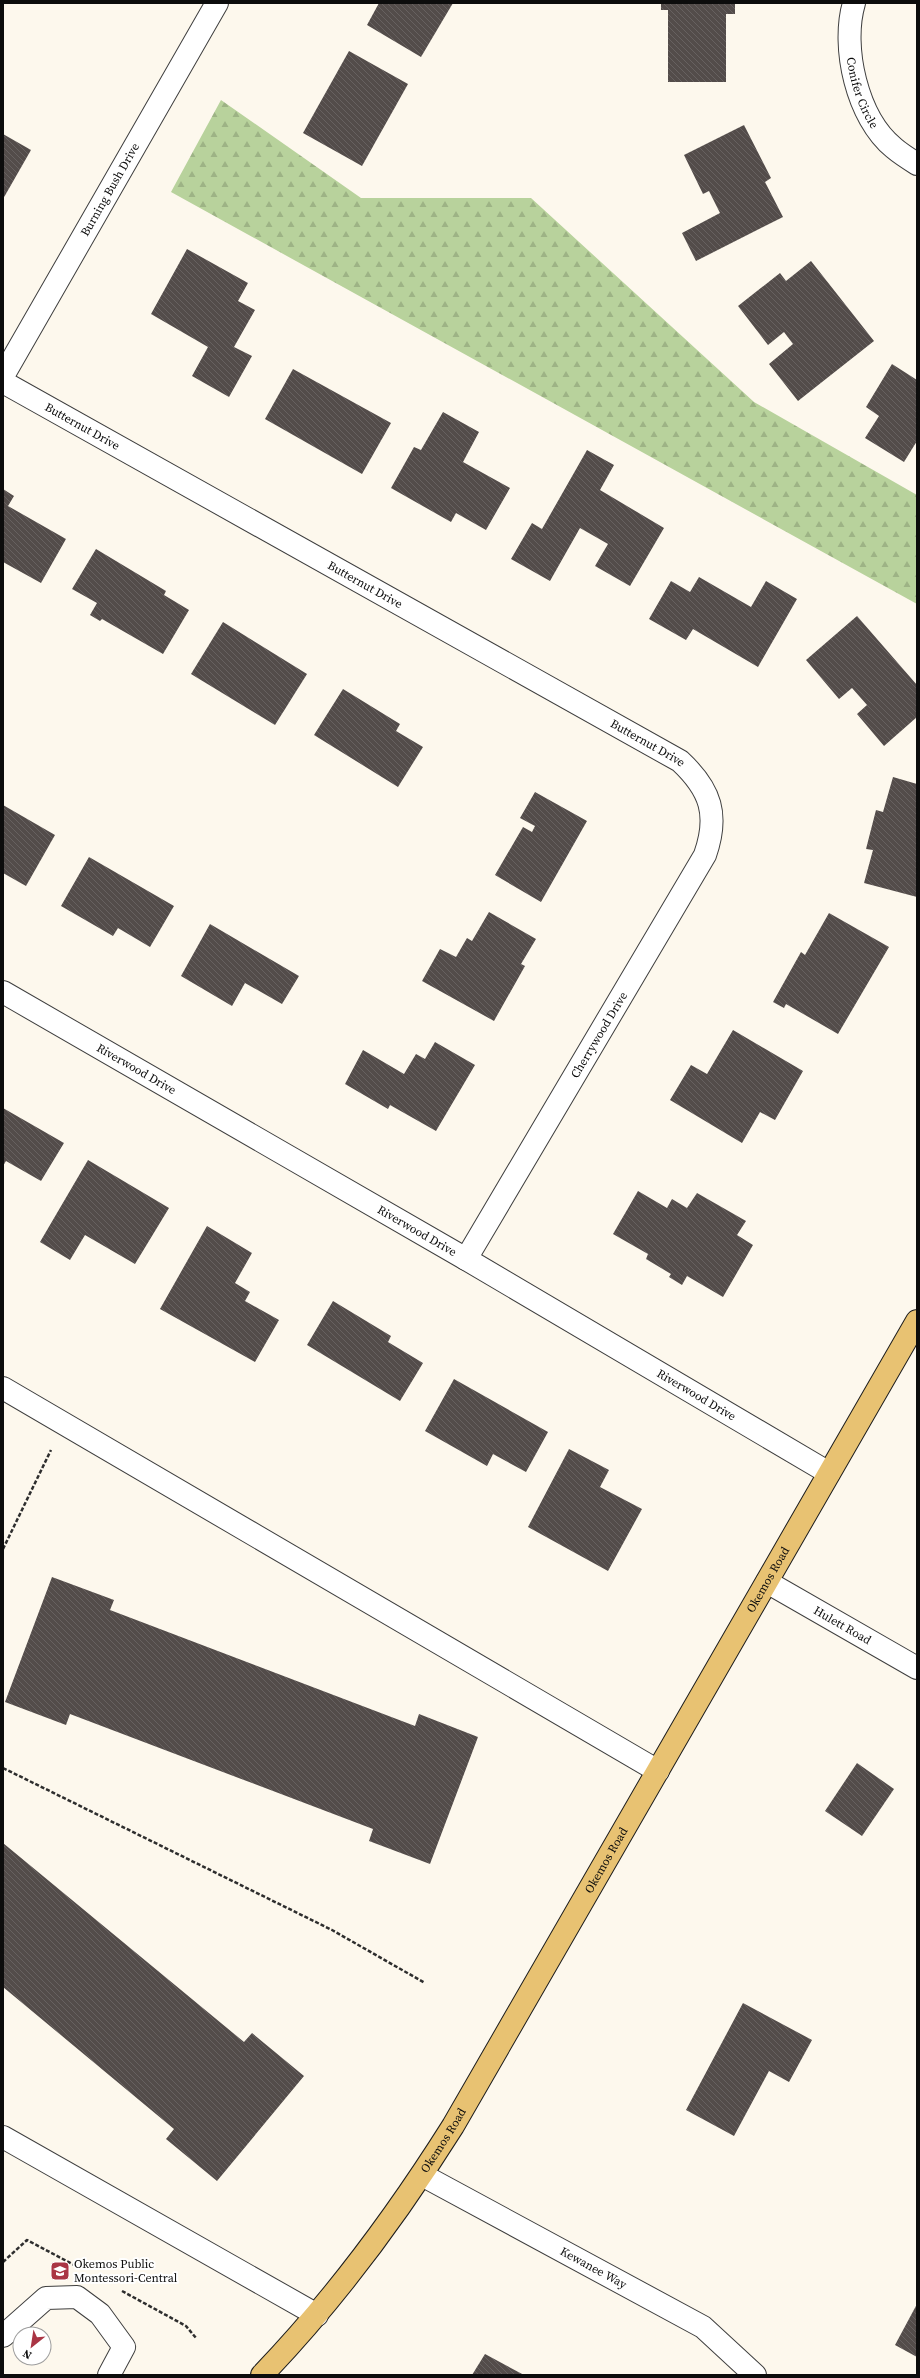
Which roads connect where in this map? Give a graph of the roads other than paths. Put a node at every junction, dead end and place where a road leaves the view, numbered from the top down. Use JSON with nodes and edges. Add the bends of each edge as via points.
{"nodes":[{"id":1,"x":217,"y":3,"type":"edge"},
{"id":2,"x":854,"y":3,"type":"edge"},
{"id":3,"x":917,"y":164,"type":"edge"},
{"id":4,"x":3,"y":376,"type":"edge"},
{"id":5,"x":3,"y":382,"type":"edge"},
{"id":6,"x":711,"y":805,"type":"joint"},
{"id":7,"x":3,"y":992,"type":"edge"},
{"id":8,"x":466,"y":1259,"type":"junction"},
{"id":9,"x":917,"y":1321,"type":"edge"},
{"id":10,"x":3,"y":1388,"type":"edge"},
{"id":11,"x":829,"y":1473,"type":"junction"},
{"id":12,"x":767,"y":1582,"type":"junction"},
{"id":13,"x":917,"y":1668,"type":"edge"},
{"id":14,"x":658,"y":1770,"type":"junction"},
{"id":15,"x":3,"y":2137,"type":"edge"},
{"id":16,"x":422,"y":2175,"type":"junction"},
{"id":17,"x":317,"y":2315,"type":"junction"},
{"id":18,"x":3,"y":2336,"type":"edge"},
{"id":19,"x":109,"y":2375,"type":"edge"},
{"id":20,"x":262,"y":2375,"type":"edge"},
{"id":21,"x":755,"y":2375,"type":"edge"}],
"edges":[{"from":1,"to":4,"type":"street","name":"Burning Bush Drive"},
{"from":2,"to":3,"type":"street","name":"Conifer Circle","via":[[850,51],[859,92],[879,131],[893,148]]},
{"from":5,"to":6,"type":"street","name":"Butternut Drive","via":[[680,761],[705,788]]},
{"from":6,"to":8,"type":"street","name":"Cherrywood Drive","via":[[712,835],[705,855]]},
{"from":7,"to":8,"type":"street","name":"Riverwood Drive"},
{"from":8,"to":11,"type":"street","name":"Riverwood Drive"},
{"from":9,"to":11,"type":"main road","name":"Okemos Road"},
{"from":10,"to":14,"type":"street"},
{"from":11,"to":12,"type":"main road","name":"Okemos Road"},
{"from":12,"to":13,"type":"street","name":"Hulett Road"},
{"from":12,"to":14,"type":"main road","name":"Okemos Road"},
{"from":14,"to":16,"type":"main road","name":"Okemos Road","via":[[453,2126]]},
{"from":15,"to":17,"type":"street"},
{"from":16,"to":17,"type":"main road","name":"Okemos Road","via":[[386,2228]]},
{"from":16,"to":21,"type":"street","name":"Kewanee Way","via":[[703,2327]]},
{"from":17,"to":20,"type":"main road","name":"Okemos Road"},
{"from":18,"to":19,"type":"street","via":[[46,2298],[77,2297],[100,2314],[124,2347]]}]}
